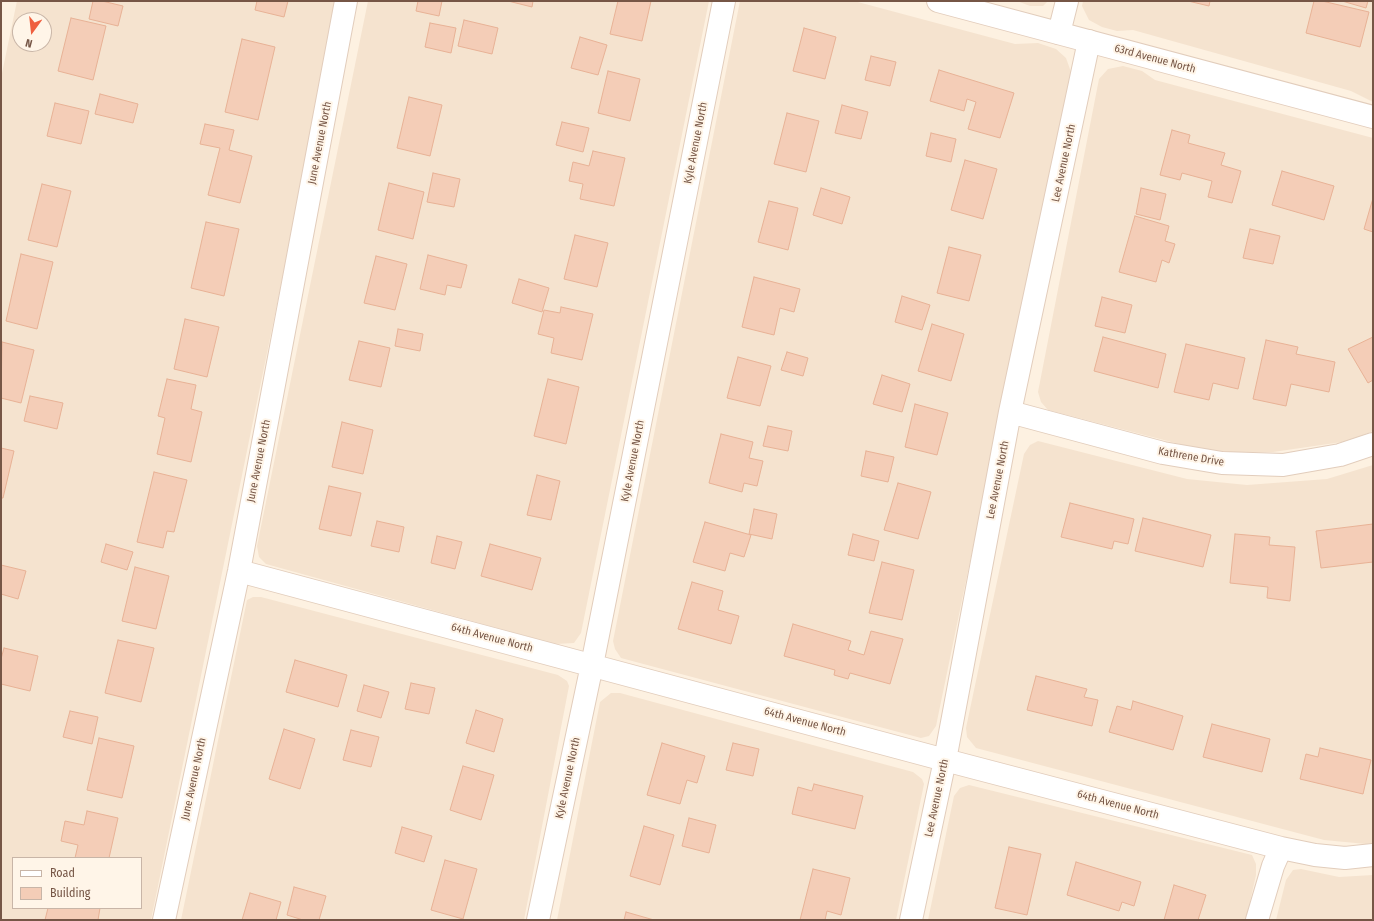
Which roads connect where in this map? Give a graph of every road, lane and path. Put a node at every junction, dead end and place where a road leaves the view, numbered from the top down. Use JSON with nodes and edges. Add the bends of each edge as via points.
{"nodes":[{"id":1,"x":346,"y":1,"type":"edge"},
{"id":2,"x":724,"y":1,"type":"edge"},
{"id":3,"x":938,"y":1,"type":"edge"},
{"id":4,"x":1067,"y":1,"type":"edge"},
{"id":5,"x":1060,"y":33,"type":"junction"},
{"id":6,"x":1089,"y":41,"type":"junction"},
{"id":7,"x":1373,"y":117,"type":"edge"},
{"id":8,"x":1010,"y":412,"type":"junction"},
{"id":9,"x":1373,"y":444,"type":"edge"},
{"id":10,"x":239,"y":571,"type":"junction"},
{"id":11,"x":592,"y":665,"type":"junction"},
{"id":12,"x":945,"y":760,"type":"junction"},
{"id":13,"x":1281,"y":848,"type":"junction"},
{"id":14,"x":1373,"y":855,"type":"edge"},
{"id":15,"x":164,"y":920,"type":"edge"},
{"id":16,"x":538,"y":920,"type":"edge"},
{"id":17,"x":911,"y":920,"type":"edge"},
{"id":18,"x":1257,"y":920,"type":"edge"}],
"edges":[{"from":1,"to":10,"type":"street","name":"June Avenue North"},
{"from":2,"to":11,"type":"street","name":"Kyle Avenue North"},
{"from":3,"to":5,"type":"street","name":"63rd Avenue North"},
{"from":4,"to":5,"type":"street"},
{"from":5,"to":6,"type":"street","name":"63rd Avenue North"},
{"from":6,"to":7,"type":"street","name":"63rd Avenue North"},
{"from":6,"to":8,"type":"street","name":"Lee Avenue North"},
{"from":8,"to":9,"type":"street","name":"Kathrene Drive","via":[[1163,453],[1222,463],[1283,465],[1340,455]]},
{"from":8,"to":12,"type":"street","name":"Lee Avenue North"},
{"from":10,"to":11,"type":"street","name":"64th Avenue North"},
{"from":10,"to":15,"type":"street","name":"June Avenue North"},
{"from":11,"to":12,"type":"street","name":"64th Avenue North"},
{"from":11,"to":16,"type":"street","name":"Kyle Avenue North"},
{"from":12,"to":13,"type":"street","name":"64th Avenue North"},
{"from":12,"to":17,"type":"street","name":"Lee Avenue North"},
{"from":13,"to":14,"type":"street","name":"64th Avenue North","via":[[1345,858]]},
{"from":13,"to":18,"type":"street"}]}
